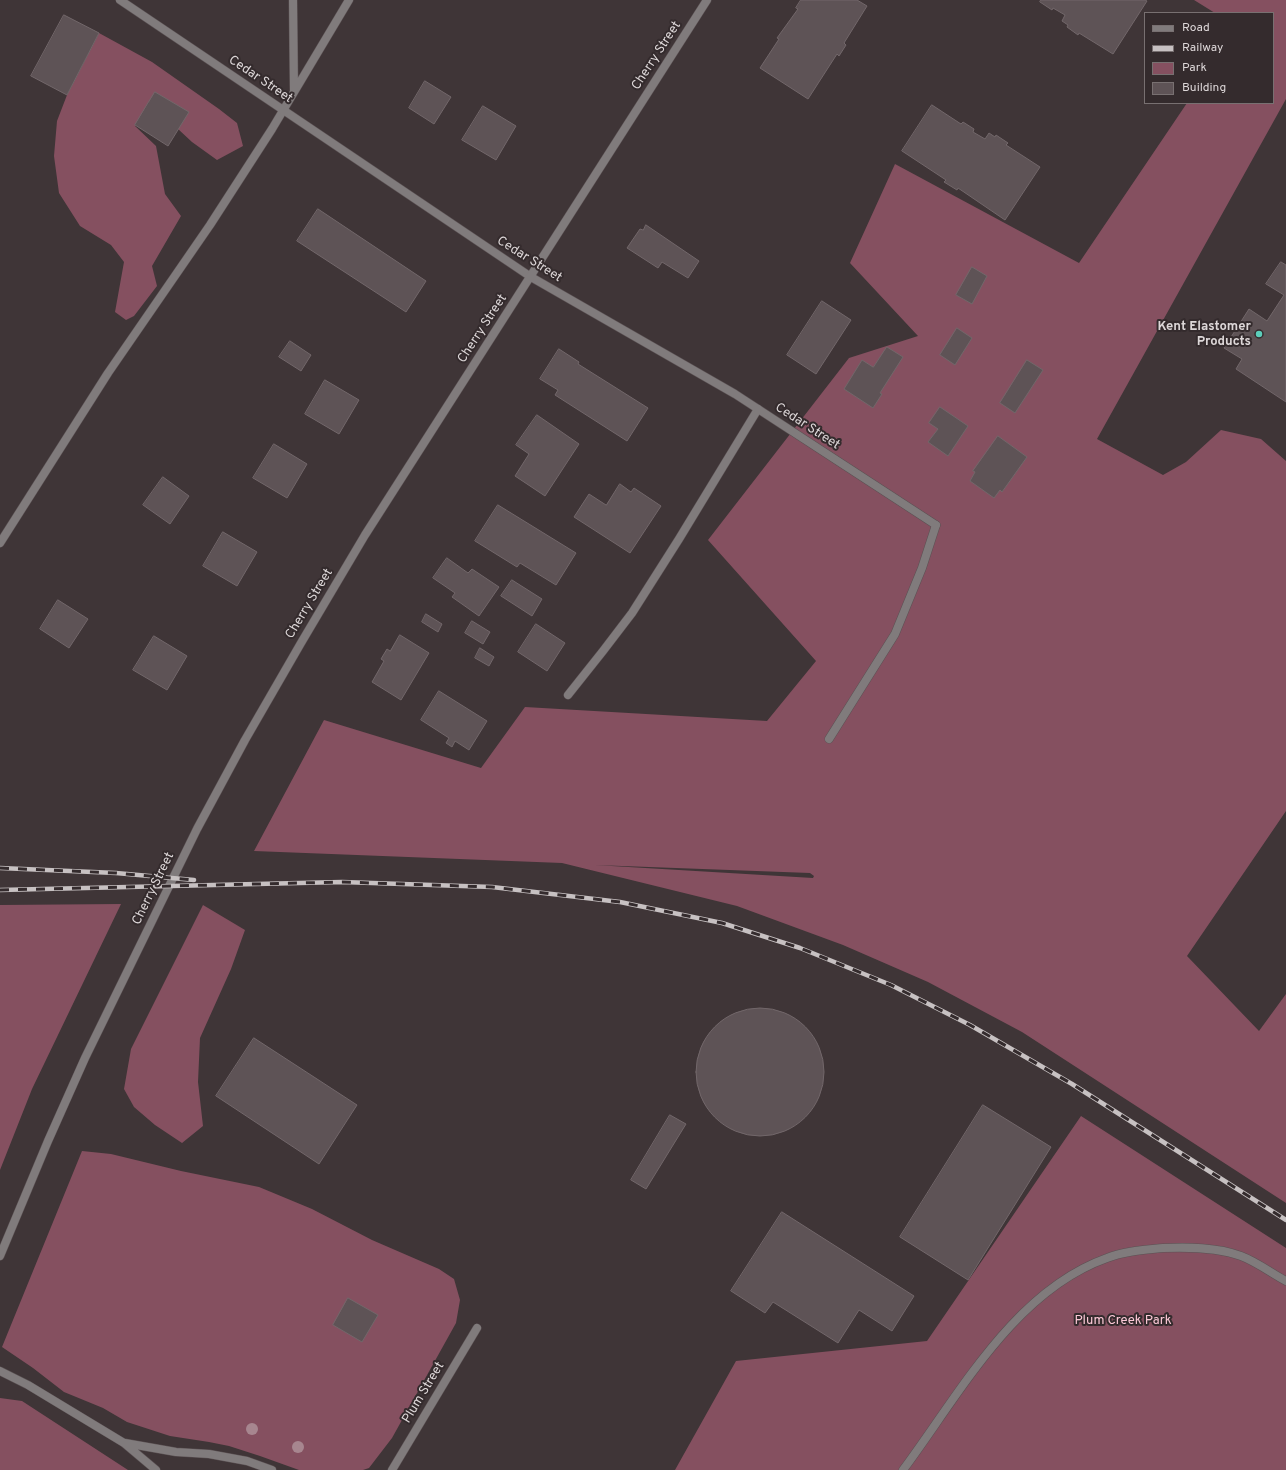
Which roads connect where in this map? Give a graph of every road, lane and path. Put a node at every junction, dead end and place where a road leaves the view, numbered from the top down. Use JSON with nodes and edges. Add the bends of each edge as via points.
{"nodes":[{"id":1,"x":120,"y":0,"type":"edge"},
{"id":2,"x":293,"y":0,"type":"edge"},
{"id":3,"x":349,"y":0,"type":"edge"},
{"id":4,"x":707,"y":0,"type":"edge"},
{"id":5,"x":294,"y":91,"type":"junction"},
{"id":6,"x":283,"y":110,"type":"junction"},
{"id":7,"x":531,"y":277,"type":"junction"},
{"id":8,"x":758,"y":409,"type":"junction"},
{"id":9,"x":0,"y":543,"type":"edge"},
{"id":10,"x":568,"y":695,"type":"dead end"},
{"id":11,"x":829,"y":739,"type":"dead end"},
{"id":12,"x":0,"y":1256,"type":"edge"},
{"id":13,"x":1286,"y":1281,"type":"edge"},
{"id":14,"x":477,"y":1328,"type":"dead end"},
{"id":15,"x":0,"y":1371,"type":"edge"},
{"id":16,"x":124,"y":1443,"type":"junction"},
{"id":17,"x":156,"y":1470,"type":"edge"},
{"id":18,"x":272,"y":1470,"type":"edge"},
{"id":19,"x":392,"y":1470,"type":"edge"},
{"id":20,"x":903,"y":1470,"type":"edge"}],
"edges":[{"from":1,"to":6,"type":"street","name":"Cedar Street"},
{"from":2,"to":5,"type":"street"},
{"from":3,"to":5,"type":"street"},
{"from":4,"to":7,"type":"street","name":"Cherry Street"},
{"from":5,"to":6,"type":"street"},
{"from":6,"to":7,"type":"street","name":"Cedar Street"},
{"from":6,"to":9,"type":"street","via":[[210,225],[108,373]]},
{"from":7,"to":8,"type":"street","name":"Cedar Street"},
{"from":7,"to":12,"type":"street","name":"Cherry Street","via":[[365,535],[245,740],[194,836],[85,1058]]},
{"from":8,"to":10,"type":"street","via":[[632,613]]},
{"from":8,"to":11,"type":"street","name":"Cedar Street","via":[[936,525],[922,568],[895,634]]},
{"from":13,"to":20,"type":"street","via":[[1241,1256],[1211,1249],[1176,1248],[1139,1250],[1107,1258],[1068,1276],[1036,1300],[1005,1330]]},
{"from":14,"to":19,"type":"street","name":"Plum Street"},
{"from":15,"to":16,"type":"street"},
{"from":16,"to":17,"type":"street"},
{"from":16,"to":18,"type":"street","via":[[176,1452],[209,1454]]}]}
